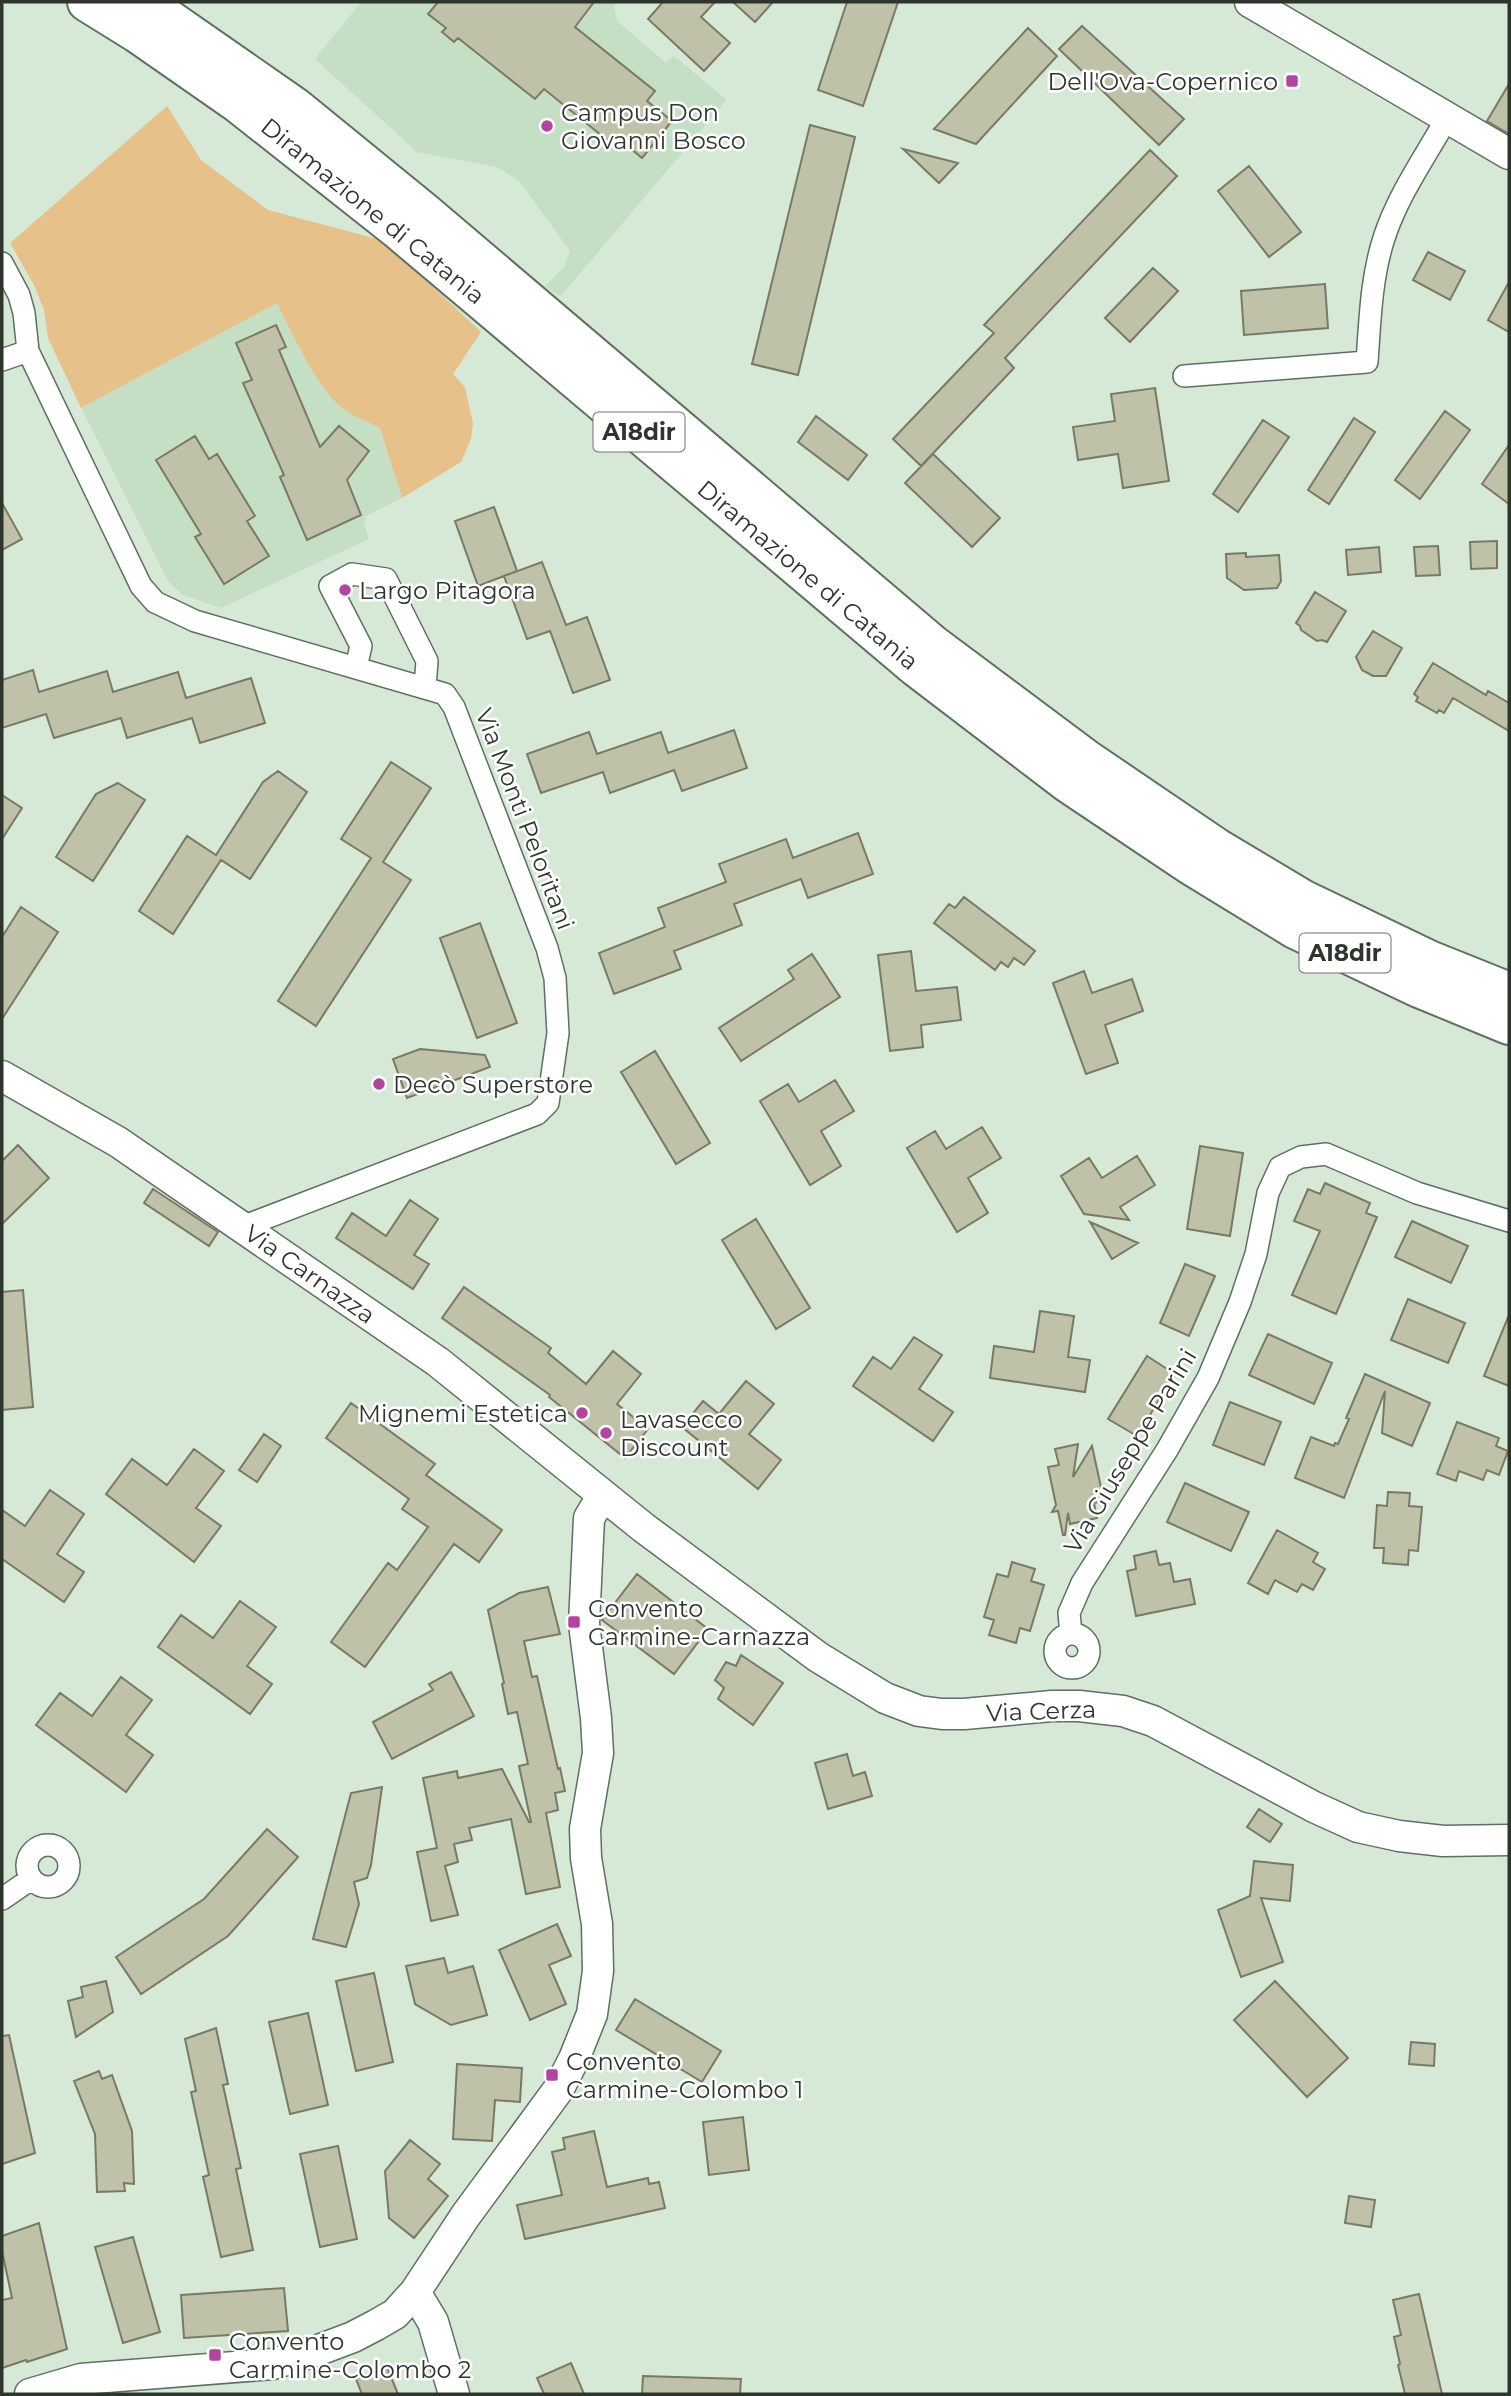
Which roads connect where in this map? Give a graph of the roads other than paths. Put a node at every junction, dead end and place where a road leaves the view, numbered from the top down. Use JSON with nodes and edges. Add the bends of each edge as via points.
{"nodes":[{"id":1,"x":87,"y":2,"type":"edge"},
{"id":2,"x":144,"y":2,"type":"edge"},
{"id":3,"x":174,"y":2,"type":"edge"},
{"id":4,"x":1250,"y":2,"type":"edge"},
{"id":5,"x":295,"y":107,"type":"junction"},
{"id":6,"x":1447,"y":118,"type":"junction"},
{"id":7,"x":1509,"y":154,"type":"edge"},
{"id":8,"x":2,"y":263,"type":"edge"},
{"id":9,"x":28,"y":351,"type":"junction"},
{"id":10,"x":2,"y":360,"type":"edge"},
{"id":11,"x":1184,"y":376,"type":"dead end"},
{"id":12,"x":356,"y":667,"type":"junction"},
{"id":13,"x":425,"y":687,"type":"junction"},
{"id":14,"x":1509,"y":992,"type":"edge"},
{"id":15,"x":1509,"y":1025,"type":"edge"},
{"id":16,"x":2,"y":1076,"type":"edge"},
{"id":17,"x":1509,"y":1221,"type":"edge"},
{"id":18,"x":242,"y":1227,"type":"junction"},
{"id":19,"x":603,"y":1495,"type":"junction"},
{"id":20,"x":644,"y":1528,"type":"joint"},
{"id":21,"x":1071,"y":1634,"type":"dead end"},
{"id":22,"x":1509,"y":1840,"type":"edge"},
{"id":23,"x":31,"y":1879,"type":"dead end"},
{"id":24,"x":2,"y":1899,"type":"edge"},
{"id":25,"x":415,"y":2292,"type":"junction"},
{"id":26,"x":30,"y":2394,"type":"edge"},
{"id":27,"x":454,"y":2394,"type":"edge"}],
"edges":[{"from":1,"to":15,"type":"highway","name":"Diramazione di Catania","number":"A18dir","via":[[239,104],[396,228],[916,667],[1068,783],[1295,929]]},
{"from":2,"to":5,"type":"highway","name":"Diramazione di Catania","number":"A18dir"},
{"from":3,"to":5,"type":"highway"},
{"from":4,"to":6,"type":"main road"},
{"from":5,"to":14,"type":"highway","name":"Diramazione di Catania","number":"A18dir","via":[[435,220],[932,644],[1086,759],[1217,848],[1304,900],[1429,960]]},
{"from":6,"to":7,"type":"main road"},
{"from":6,"to":11,"type":"street","via":[[1395,209],[1383,240],[1367,362]]},
{"from":8,"to":9,"type":"street","name":"Via Monti Peloritani","via":[[19,295]]},
{"from":9,"to":10,"type":"street"},
{"from":9,"to":12,"type":"street","name":"Via Monti Peloritani","via":[[141,586],[155,602],[195,621]]},
{"from":12,"to":13,"type":"street","name":"Via Monti Peloritani"},
{"from":12,"to":13,"type":"street","via":[[361,646],[330,586],[352,574],[386,579],[427,661]]},
{"from":13,"to":18,"type":"street","name":"Via Monti Peloritani","via":[[445,694],[454,706],[547,948],[555,978],[558,1032],[548,1103],[525,1119]]},
{"from":16,"to":18,"type":"main road","name":"Via Carnazza","via":[[118,1142]]},
{"from":17,"to":21,"type":"street","name":"Via Giuseppe Parini","via":[[1417,1193],[1326,1154],[1301,1157],[1280,1167],[1268,1193],[1248,1278],[1208,1378],[1082,1583],[1069,1613]]},
{"from":18,"to":19,"type":"main road","name":"Via Carnazza","via":[[438,1362]]},
{"from":19,"to":20,"type":"main road","name":"Via Carnazza"},
{"from":19,"to":25,"type":"main road","via":[[589,1518],[584,1624],[598,1753],[585,1829],[598,1944],[592,2014],[558,2090]]},
{"from":20,"to":22,"type":"main road","name":"Via Cerza","via":[[854,1681],[919,1711],[964,1714],[1052,1706],[1123,1711],[1153,1721],[1358,1827],[1443,1841]]},
{"from":23,"to":24,"type":"street"},
{"from":25,"to":26,"type":"main road","via":[[395,2314],[353,2337],[273,2364],[81,2379]]},
{"from":25,"to":27,"type":"main road","via":[[433,2322]]}]}
